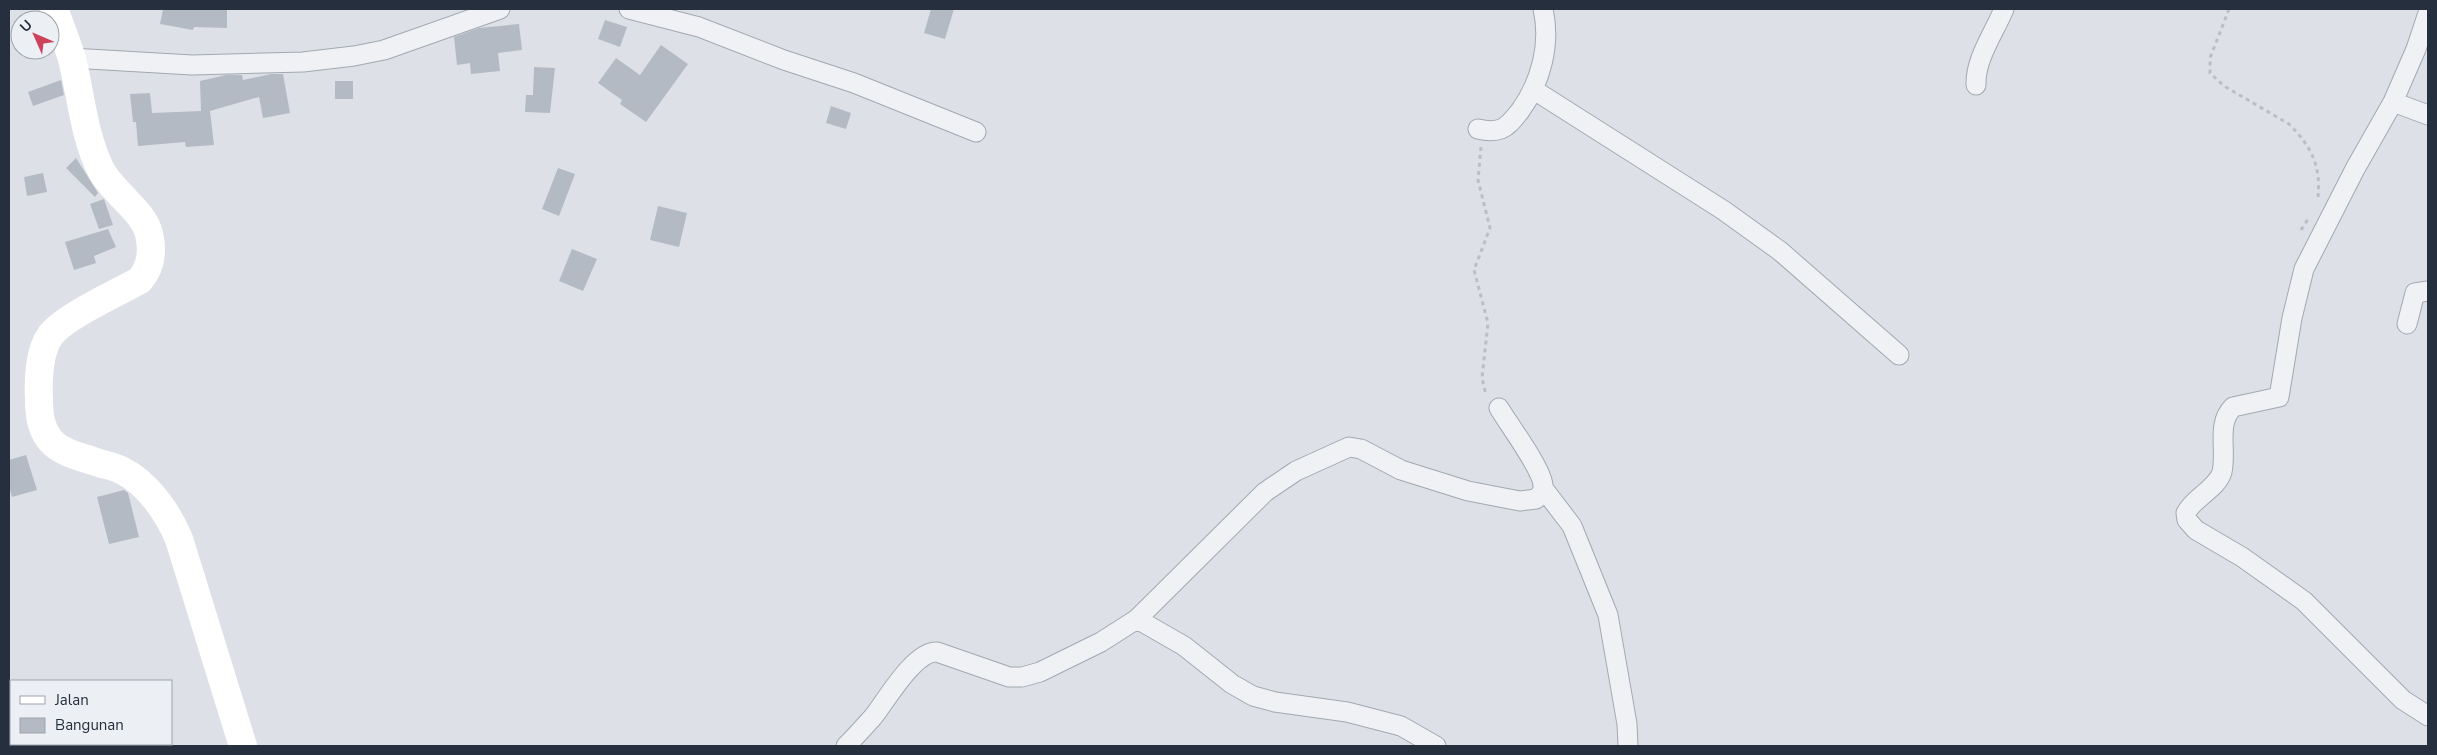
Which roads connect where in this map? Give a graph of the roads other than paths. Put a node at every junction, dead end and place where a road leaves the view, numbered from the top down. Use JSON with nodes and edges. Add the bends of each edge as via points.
{"nodes":[{"id":1,"x":54,"y":9,"type":"edge"},
{"id":2,"x":500,"y":9,"type":"edge"},
{"id":3,"x":629,"y":9,"type":"edge"},
{"id":4,"x":1543,"y":9,"type":"edge"},
{"id":5,"x":2004,"y":9,"type":"edge"},
{"id":6,"x":2428,"y":13,"type":"edge"},
{"id":7,"x":72,"y":58,"type":"junction"},
{"id":8,"x":1976,"y":85,"type":"dead end"},
{"id":9,"x":1534,"y":90,"type":"junction"},
{"id":10,"x":2393,"y":102,"type":"junction"},
{"id":11,"x":2428,"y":115,"type":"edge"},
{"id":12,"x":1478,"y":129,"type":"road end"},
{"id":13,"x":976,"y":132,"type":"dead end"},
{"id":14,"x":2428,"y":291,"type":"edge"},
{"id":15,"x":2406,"y":324,"type":"dead end"},
{"id":16,"x":1899,"y":355,"type":"dead end"},
{"id":17,"x":1499,"y":408,"type":"road end"},
{"id":18,"x":1543,"y":488,"type":"junction"},
{"id":19,"x":1137,"y":619,"type":"junction"},
{"id":20,"x":2428,"y":716,"type":"edge"},
{"id":21,"x":242,"y":746,"type":"edge"},
{"id":22,"x":846,"y":746,"type":"edge"},
{"id":23,"x":1436,"y":746,"type":"edge"},
{"id":24,"x":1628,"y":746,"type":"edge"}],
"edges":[{"from":1,"to":7,"type":"street"},
{"from":2,"to":7,"type":"street","via":[[384,50],[303,62],[192,65]]},
{"from":3,"to":13,"type":"street","via":[[699,27],[854,83]]},
{"from":4,"to":9,"type":"street","via":[[1546,34]]},
{"from":5,"to":8,"type":"street","via":[[1979,62]]},
{"from":6,"to":10,"type":"street"},
{"from":7,"to":21,"type":"street","via":[[95,157],[109,183],[140,217],[149,232],[150,264],[140,280],[61,324],[50,335],[43,351],[39,416],[43,429],[55,445],[121,470],[140,482],[173,525],[180,539]]},
{"from":9,"to":12,"type":"street","via":[[1504,127],[1495,131]]},
{"from":9,"to":16,"type":"street","via":[[1723,210],[1780,251]]},
{"from":10,"to":11,"type":"street"},
{"from":10,"to":20,"type":"street","via":[[2304,269],[2279,397],[2233,407],[2227,414],[2220,476],[2191,506],[2186,517],[2196,530],[2242,557],[2304,601],[2403,700]]},
{"from":14,"to":15,"type":"street","via":[[2414,293]]},
{"from":17,"to":18,"type":"street","via":[[1535,464]]},
{"from":18,"to":19,"type":"street","via":[[1532,500],[1485,495],[1401,470],[1361,449],[1349,447],[1296,471],[1265,492]]},
{"from":18,"to":24,"type":"street","via":[[1572,526],[1608,615],[1628,724]]},
{"from":19,"to":22,"type":"street","via":[[1101,642],[1040,672],[1022,677],[1009,677],[937,652],[928,653],[904,676]]},
{"from":19,"to":23,"type":"street","via":[[1184,646],[1232,684],[1253,696],[1347,712],[1402,726]]}]}
